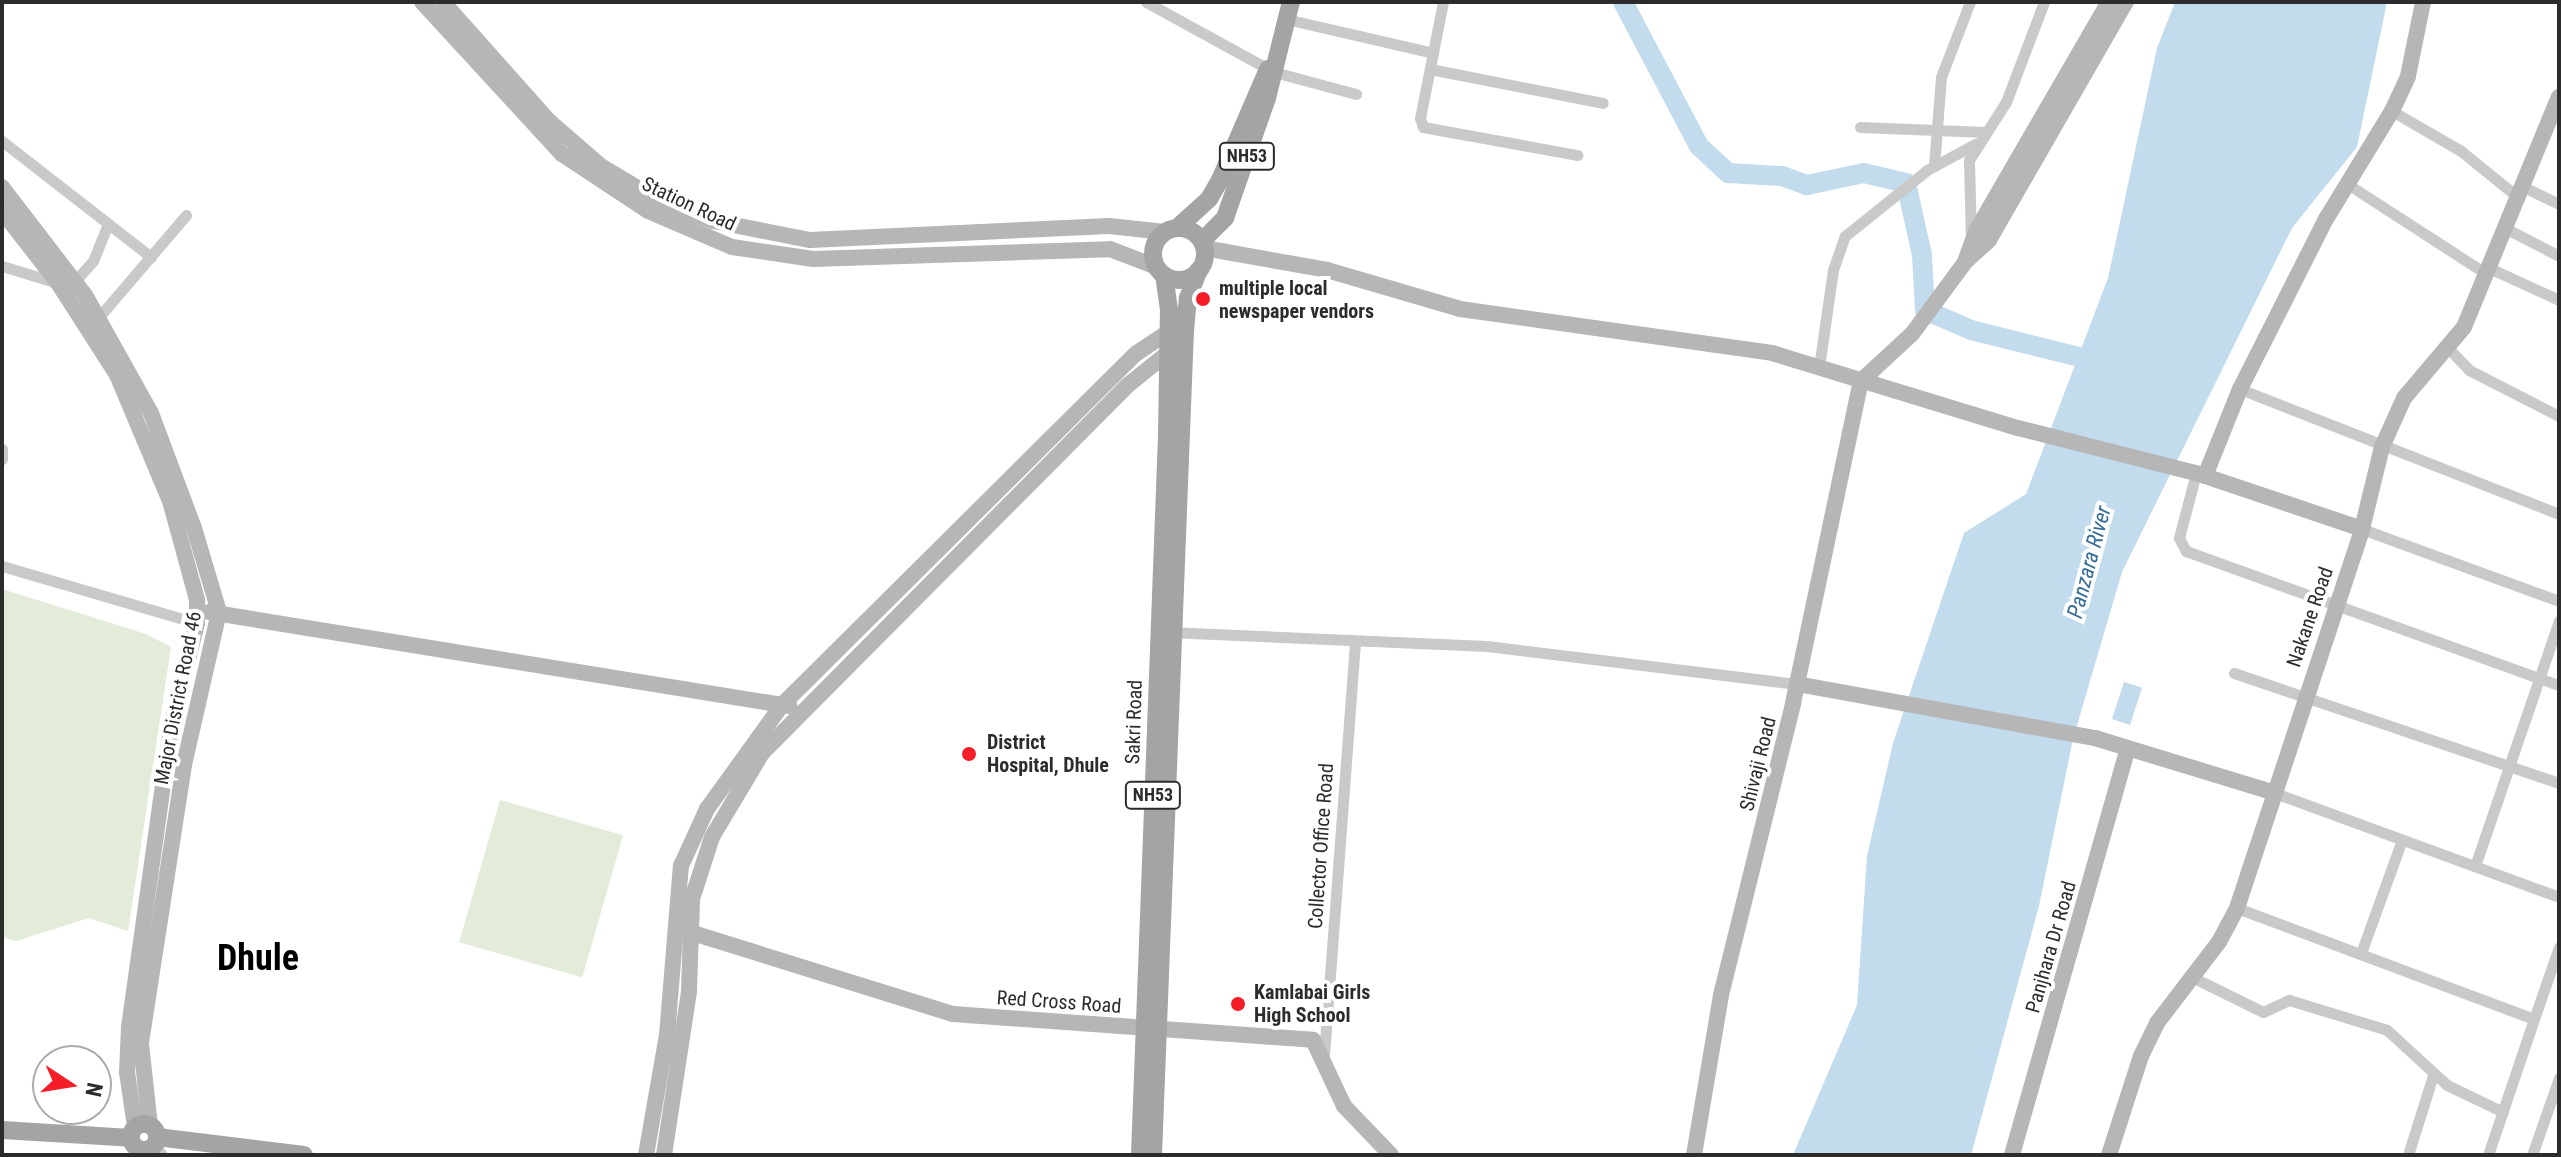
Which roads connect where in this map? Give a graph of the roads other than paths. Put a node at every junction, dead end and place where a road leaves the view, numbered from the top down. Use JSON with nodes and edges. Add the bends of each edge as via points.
{"nodes":[{"id":1,"x":422,"y":2,"type":"edge"},
{"id":2,"x":443,"y":2,"type":"edge"},
{"id":3,"x":1146,"y":2,"type":"edge"},
{"id":4,"x":1443,"y":2,"type":"edge"},
{"id":5,"x":1970,"y":2,"type":"edge"},
{"id":6,"x":2044,"y":2,"type":"edge"},
{"id":7,"x":2109,"y":2,"type":"edge"},
{"id":8,"x":2126,"y":2,"type":"edge"},
{"id":9,"x":2423,"y":2,"type":"edge"},
{"id":10,"x":1289,"y":10,"type":"edge"},
{"id":11,"x":1433,"y":53,"type":"junction"},
{"id":12,"x":1272,"y":67,"type":"junction"},
{"id":13,"x":1430,"y":69,"type":"junction"},
{"id":14,"x":1356,"y":94,"type":"dead end"},
{"id":15,"x":2559,"y":98,"type":"edge"},
{"id":16,"x":1603,"y":103,"type":"dead end"},
{"id":17,"x":2392,"y":111,"type":"junction"},
{"id":18,"x":544,"y":126,"type":"junction"},
{"id":19,"x":1860,"y":127,"type":"dead end"},
{"id":20,"x":1936,"y":127,"type":"junction"},
{"id":21,"x":1986,"y":132,"type":"junction"},
{"id":22,"x":2,"y":141,"type":"edge"},
{"id":23,"x":1975,"y":144,"type":"junction"},
{"id":24,"x":1577,"y":155,"type":"dead end"},
{"id":25,"x":1931,"y":168,"type":"junction"},
{"id":26,"x":2349,"y":185,"type":"junction"},
{"id":27,"x":2,"y":187,"type":"edge"},
{"id":28,"x":2522,"y":193,"type":"junction"},
{"id":29,"x":2559,"y":204,"type":"edge"},
{"id":30,"x":2,"y":211,"type":"edge"},
{"id":31,"x":186,"y":215,"type":"dead end"},
{"id":32,"x":108,"y":224,"type":"junction"},
{"id":33,"x":2505,"y":228,"type":"junction"},
{"id":34,"x":1171,"y":230,"type":"junction"},
{"id":35,"x":1971,"y":243,"type":"junction"},
{"id":36,"x":1203,"y":244,"type":"junction"},
{"id":37,"x":2559,"y":256,"type":"edge"},
{"id":38,"x":151,"y":257,"type":"junction"},
{"id":39,"x":1966,"y":261,"type":"junction"},
{"id":40,"x":2,"y":266,"type":"edge"},
{"id":41,"x":1199,"y":270,"type":"junction"},
{"id":42,"x":2486,"y":270,"type":"junction"},
{"id":43,"x":1161,"y":271,"type":"junction"},
{"id":44,"x":66,"y":282,"type":"junction"},
{"id":45,"x":2559,"y":300,"type":"edge"},
{"id":46,"x":99,"y":317,"type":"junction"},
{"id":47,"x":1168,"y":332,"type":"junction"},
{"id":48,"x":2449,"y":349,"type":"junction"},
{"id":49,"x":1168,"y":353,"type":"junction"},
{"id":50,"x":1819,"y":367,"type":"junction"},
{"id":51,"x":1861,"y":381,"type":"junction"},
{"id":52,"x":2240,"y":389,"type":"junction"},
{"id":53,"x":2559,"y":416,"type":"edge"},
{"id":54,"x":2382,"y":447,"type":"junction"},
{"id":55,"x":2,"y":449,"type":"edge"},
{"id":56,"x":2,"y":459,"type":"edge"},
{"id":57,"x":2194,"y":473,"type":"junction"},
{"id":58,"x":2559,"y":514,"type":"edge"},
{"id":59,"x":2362,"y":529,"type":"junction"},
{"id":60,"x":2,"y":566,"type":"edge"},
{"id":61,"x":909,"y":578,"type":"junction"},
{"id":62,"x":922,"y":592,"type":"junction"},
{"id":63,"x":2559,"y":601,"type":"edge"},
{"id":64,"x":2336,"y":605,"type":"junction"},
{"id":65,"x":219,"y":612,"type":"junction"},
{"id":66,"x":198,"y":617,"type":"junction"},
{"id":67,"x":2559,"y":621,"type":"edge"},
{"id":68,"x":1168,"y":632,"type":"junction"},
{"id":69,"x":1355,"y":641,"type":"junction"},
{"id":70,"x":2234,"y":673,"type":"dead end"},
{"id":71,"x":2539,"y":679,"type":"junction"},
{"id":72,"x":1797,"y":684,"type":"junction"},
{"id":73,"x":2559,"y":685,"type":"edge"},
{"id":74,"x":2303,"y":696,"type":"junction"},
{"id":75,"x":782,"y":705,"type":"junction"},
{"id":76,"x":803,"y":708,"type":"junction"},
{"id":77,"x":2128,"y":749,"type":"junction"},
{"id":78,"x":2508,"y":768,"type":"junction"},
{"id":79,"x":2559,"y":783,"type":"edge"},
{"id":80,"x":2275,"y":793,"type":"junction"},
{"id":81,"x":2402,"y":840,"type":"junction"},
{"id":82,"x":2475,"y":866,"type":"junction"},
{"id":83,"x":2559,"y":897,"type":"edge"},
{"id":84,"x":2237,"y":908,"type":"junction"},
{"id":85,"x":682,"y":930,"type":"junction"},
{"id":86,"x":2559,"y":947,"type":"edge"},
{"id":87,"x":2361,"y":953,"type":"junction"},
{"id":88,"x":2194,"y":978,"type":"junction"},
{"id":89,"x":2534,"y":1019,"type":"junction"},
{"id":90,"x":1151,"y":1028,"type":"junction"},
{"id":91,"x":1324,"y":1055,"type":"junction"},
{"id":92,"x":2433,"y":1075,"type":"junction"},
{"id":93,"x":2559,"y":1078,"type":"edge"},
{"id":94,"x":2503,"y":1112,"type":"junction"},
{"id":95,"x":2,"y":1130,"type":"edge"},
{"id":96,"x":149,"y":1141,"type":"edge"},
{"id":97,"x":304,"y":1155,"type":"edge"},
{"id":98,"x":646,"y":1155,"type":"edge"},
{"id":99,"x":664,"y":1155,"type":"edge"},
{"id":100,"x":1140,"y":1155,"type":"edge"},
{"id":101,"x":1153,"y":1155,"type":"edge"},
{"id":102,"x":1391,"y":1155,"type":"edge"},
{"id":103,"x":1694,"y":1155,"type":"edge"},
{"id":104,"x":2012,"y":1155,"type":"edge"},
{"id":105,"x":2109,"y":1155,"type":"edge"},
{"id":106,"x":2408,"y":1155,"type":"edge"},
{"id":107,"x":2488,"y":1155,"type":"edge"},
{"id":108,"x":2532,"y":1155,"type":"edge"}],
"edges":[{"from":1,"to":18,"type":"street","name":"Station Road"},
{"from":2,"to":18,"type":"street","name":"Station Road"},
{"from":3,"to":12,"type":"street"},
{"from":4,"to":11,"type":"street"},
{"from":5,"to":20,"type":"street","via":[[1947,55]]},
{"from":6,"to":21,"type":"street","via":[[2006,102]]},
{"from":7,"to":35,"type":"street"},
{"from":8,"to":39,"type":"street","via":[[1989,240]]},
{"from":9,"to":17,"type":"street","via":[[2408,76]]},
{"from":10,"to":11,"type":"street"},
{"from":10,"to":12,"type":"main road"},
{"from":11,"to":13,"type":"street"},
{"from":12,"to":14,"type":"street"},
{"from":12,"to":34,"type":"main road","number":"NH53","via":[[1215,190]]},
{"from":12,"to":36,"type":"main road","number":"NH53","via":[[1225,218]]},
{"from":13,"to":16,"type":"street"},
{"from":13,"to":24,"type":"street","via":[[1423,127]]},
{"from":15,"to":28,"type":"street","name":"Nakane Road"},
{"from":17,"to":26,"type":"street"},
{"from":17,"to":28,"type":"street"},
{"from":18,"to":34,"type":"street","name":"Station Road","via":[[656,199],[756,233],[810,240],[1109,226]]},
{"from":18,"to":43,"type":"street","name":"Station Road","via":[[562,154],[648,211],[737,248],[813,259],[1110,249]]},
{"from":19,"to":20,"type":"street"},
{"from":20,"to":21,"type":"street"},
{"from":20,"to":25,"type":"street"},
{"from":21,"to":23,"type":"street"},
{"from":22,"to":32,"type":"street"},
{"from":23,"to":25,"type":"street"},
{"from":23,"to":35,"type":"street","via":[[1966,178]]},
{"from":25,"to":50,"type":"street","via":[[1854,226],[1841,243]]},
{"from":26,"to":42,"type":"street"},
{"from":26,"to":52,"type":"street","via":[[2326,219]]},
{"from":27,"to":44,"type":"street","name":"Major District Road 46"},
{"from":28,"to":29,"type":"street"},
{"from":28,"to":33,"type":"street","name":"Nakane Road"},
{"from":30,"to":44,"type":"street","name":"Major District Road 46"},
{"from":31,"to":38,"type":"street"},
{"from":32,"to":38,"type":"street"},
{"from":32,"to":44,"type":"street","via":[[93,261]]},
{"from":33,"to":37,"type":"street"},
{"from":33,"to":42,"type":"street","name":"Nakane Road"},
{"from":34,"to":36,"type":"main road","via":[[1193,232]]},
{"from":34,"to":43,"type":"main road","via":[[1154,248]]},
{"from":35,"to":39,"type":"street"},
{"from":36,"to":41,"type":"main road"},
{"from":36,"to":50,"type":"street","via":[[1327,270],[1460,309],[1739,347]]},
{"from":38,"to":46,"type":"street"},
{"from":39,"to":51,"type":"street","via":[[1912,334]]},
{"from":40,"to":44,"type":"street"},
{"from":41,"to":43,"type":"main road","via":[[1182,279]]},
{"from":41,"to":68,"type":"main road","via":[[1188,298],[1185,331]]},
{"from":42,"to":45,"type":"street"},
{"from":42,"to":48,"type":"street","name":"Nakane Road","via":[[2464,327]]},
{"from":43,"to":47,"type":"main road"},
{"from":44,"to":46,"type":"street","name":"Major District Road 46"},
{"from":44,"to":66,"type":"street","name":"Major District Road 46","via":[[141,425],[186,552]]},
{"from":46,"to":65,"type":"street","name":"Major District Road 46","via":[[167,452]]},
{"from":47,"to":49,"type":"main road"},
{"from":47,"to":61,"type":"street","via":[[1137,353]]},
{"from":48,"to":53,"type":"street","via":[[2469,370]]},
{"from":48,"to":54,"type":"street","name":"Nakane Road","via":[[2404,398]]},
{"from":49,"to":62,"type":"street","via":[[1128,385]]},
{"from":49,"to":68,"type":"main road"},
{"from":50,"to":51,"type":"street"},
{"from":51,"to":57,"type":"street"},
{"from":51,"to":72,"type":"street","name":"Shivaji Road"},
{"from":52,"to":54,"type":"street"},
{"from":52,"to":57,"type":"street"},
{"from":54,"to":58,"type":"street"},
{"from":54,"to":59,"type":"street","name":"Nakane Road"},
{"from":55,"to":56,"type":"street"},
{"from":57,"to":59,"type":"street"},
{"from":57,"to":64,"type":"street","via":[[2181,547]]},
{"from":59,"to":63,"type":"street"},
{"from":59,"to":64,"type":"street","name":"Nakane Road"},
{"from":60,"to":66,"type":"street"},
{"from":61,"to":62,"type":"street"},
{"from":61,"to":75,"type":"street"},
{"from":62,"to":76,"type":"street"},
{"from":64,"to":71,"type":"street"},
{"from":64,"to":74,"type":"street","name":"Nakane Road"},
{"from":65,"to":66,"type":"street"},
{"from":65,"to":75,"type":"street","via":[[252,623]]},
{"from":65,"to":96,"type":"street","name":"Major District Road 46","via":[[184,765],[141,1044]]},
{"from":66,"to":96,"type":"street","name":"Major District Road 46","via":[[171,728],[129,1027],[127,1072]]},
{"from":67,"to":71,"type":"street"},
{"from":68,"to":69,"type":"street"},
{"from":68,"to":90,"type":"main road"},
{"from":69,"to":72,"type":"street","via":[[1487,646]]},
{"from":69,"to":91,"type":"street","name":"Collector Office Road"},
{"from":70,"to":74,"type":"street"},
{"from":71,"to":73,"type":"street"},
{"from":71,"to":78,"type":"street"},
{"from":72,"to":77,"type":"street","via":[[2095,738]]},
{"from":72,"to":103,"type":"street","name":"Shivaji Road","via":[[1721,995]]},
{"from":74,"to":78,"type":"street"},
{"from":74,"to":80,"type":"street","name":"Nakane Road"},
{"from":75,"to":76,"type":"street"},
{"from":75,"to":85,"type":"street","via":[[737,763],[692,838],[681,866]]},
{"from":76,"to":85,"type":"street","via":[[762,753],[712,837]]},
{"from":77,"to":80,"type":"street"},
{"from":77,"to":104,"type":"street","name":"Panjhara Dr Road"},
{"from":78,"to":79,"type":"street"},
{"from":78,"to":82,"type":"street"},
{"from":80,"to":81,"type":"street"},
{"from":80,"to":84,"type":"street","name":"Nakane Road"},
{"from":81,"to":82,"type":"street"},
{"from":81,"to":87,"type":"street"},
{"from":82,"to":83,"type":"street"},
{"from":84,"to":87,"type":"street"},
{"from":84,"to":88,"type":"street","name":"Nakane Road"},
{"from":85,"to":90,"type":"street","name":"Red Cross Road","via":[[953,1014]]},
{"from":85,"to":98,"type":"street"},
{"from":85,"to":99,"type":"street","via":[[689,991]]},
{"from":86,"to":89,"type":"street"},
{"from":87,"to":89,"type":"street"},
{"from":88,"to":92,"type":"street","via":[[2263,1012],[2289,1000],[2387,1030]]},
{"from":88,"to":105,"type":"street","name":"Nakane Road","via":[[2157,1023],[2141,1056]]},
{"from":89,"to":94,"type":"street"},
{"from":90,"to":91,"type":"street","name":"Red Cross Road","via":[[1308,1039]]},
{"from":90,"to":100,"type":"main road"},
{"from":90,"to":101,"type":"main road"},
{"from":91,"to":102,"type":"street","via":[[1344,1106]]},
{"from":92,"to":94,"type":"street"},
{"from":92,"to":106,"type":"street"},
{"from":93,"to":108,"type":"street"},
{"from":94,"to":107,"type":"street"},
{"from":95,"to":96,"type":"main road"},
{"from":96,"to":97,"type":"main road"}]}
